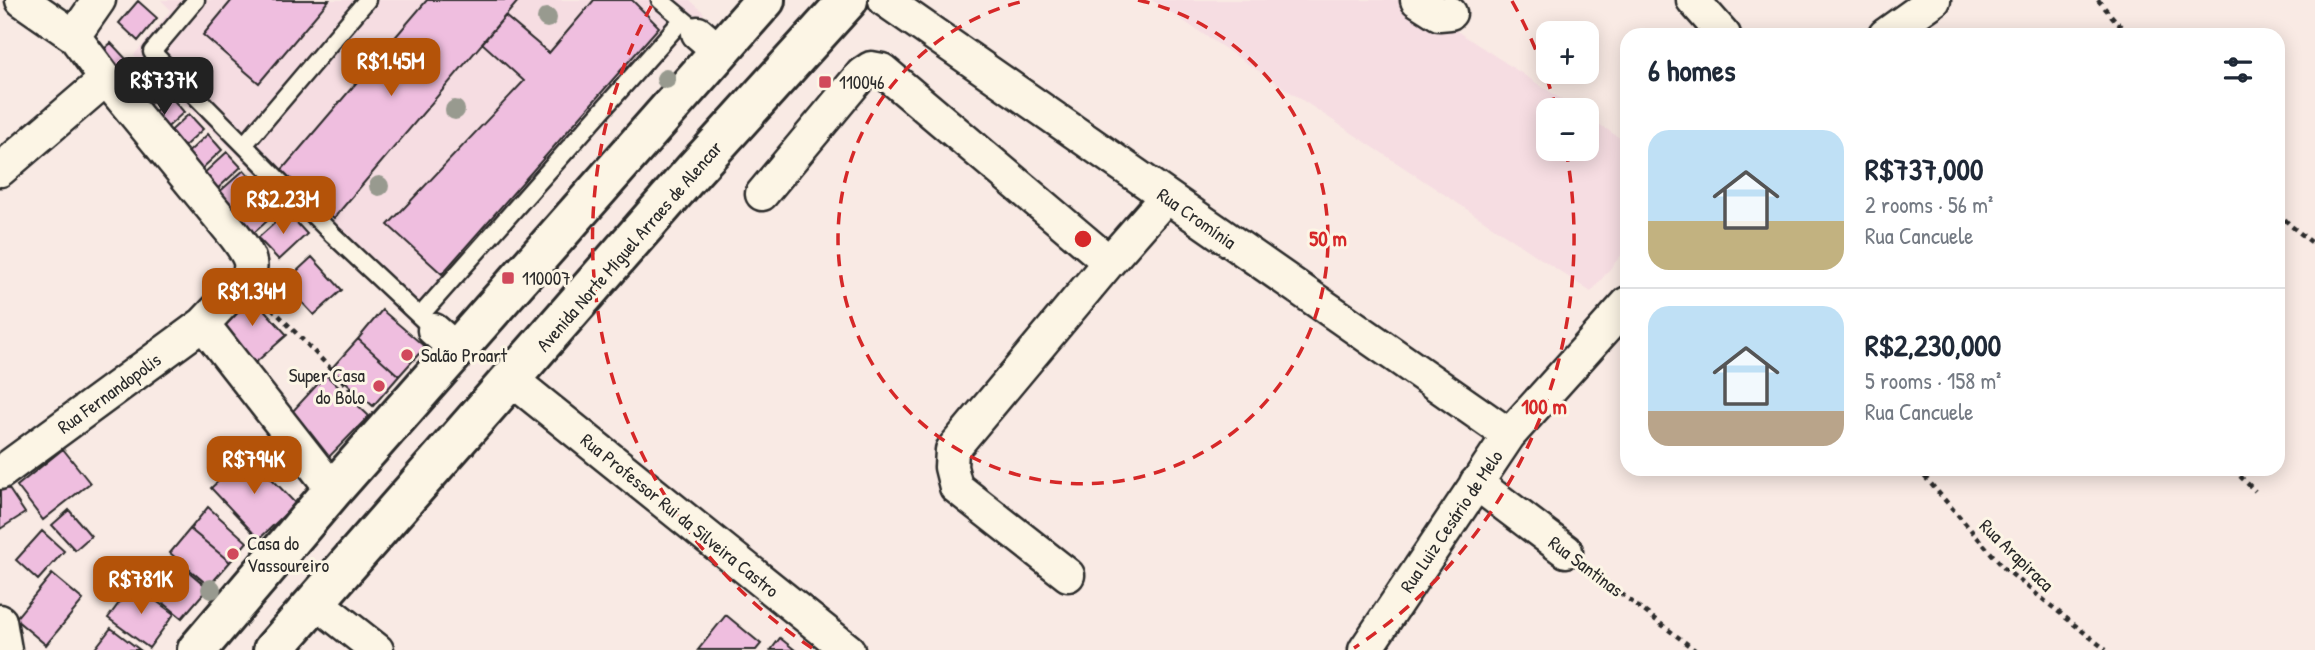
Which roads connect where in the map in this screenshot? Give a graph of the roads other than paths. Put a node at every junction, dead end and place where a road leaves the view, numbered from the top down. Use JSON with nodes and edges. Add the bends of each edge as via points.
{"nodes":[{"id":1,"x":22,"y":0,"type":"edge"},
{"id":2,"x":99,"y":0,"type":"edge"},
{"id":3,"x":196,"y":0,"type":"edge"},
{"id":4,"x":367,"y":0,"type":"edge"},
{"id":5,"x":660,"y":0,"type":"edge"},
{"id":6,"x":765,"y":0,"type":"edge"},
{"id":7,"x":848,"y":0,"type":"edge"},
{"id":8,"x":885,"y":0,"type":"edge"},
{"id":9,"x":1417,"y":0,"type":"edge"},
{"id":10,"x":1693,"y":0,"type":"edge"},
{"id":11,"x":1934,"y":0,"type":"edge"},
{"id":12,"x":1450,"y":13,"type":"dead end"},
{"id":13,"x":1718,"y":28,"type":"edge"},
{"id":14,"x":1895,"y":28,"type":"edge"},
{"id":15,"x":700,"y":34,"type":"junction"},
{"id":16,"x":74,"y":36,"type":"junction"},
{"id":17,"x":106,"y":79,"type":"junction"},
{"id":18,"x":244,"y":145,"type":"junction"},
{"id":19,"x":0,"y":170,"type":"edge"},
{"id":20,"x":762,"y":194,"type":"dead end"},
{"id":21,"x":1166,"y":197,"type":"junction"},
{"id":22,"x":1108,"y":261,"type":"junction"},
{"id":23,"x":1620,"y":312,"type":"edge"},
{"id":24,"x":203,"y":324,"type":"junction"},
{"id":25,"x":437,"y":332,"type":"junction"},
{"id":26,"x":511,"y":379,"type":"junction"},
{"id":27,"x":1509,"y":435,"type":"junction"},
{"id":28,"x":0,"y":473,"type":"edge"},
{"id":29,"x":1476,"y":483,"type":"junction"},
{"id":30,"x":333,"y":490,"type":"junction"},
{"id":31,"x":1566,"y":551,"type":"road end"},
{"id":32,"x":1068,"y":575,"type":"dead end"},
{"id":33,"x":316,"y":602,"type":"junction"},
{"id":34,"x":0,"y":621,"type":"edge"},
{"id":35,"x":5,"y":650,"type":"edge"},
{"id":36,"x":197,"y":650,"type":"edge"},
{"id":37,"x":273,"y":650,"type":"edge"},
{"id":38,"x":377,"y":650,"type":"edge"},
{"id":39,"x":848,"y":650,"type":"edge"},
{"id":40,"x":1365,"y":650,"type":"edge"}],
"edges":[{"from":1,"to":16,"type":"street"},
{"from":2,"to":16,"type":"street"},
{"from":3,"to":18,"type":"lane","via":[[152,52]]},
{"from":4,"to":18,"type":"lane"},
{"from":5,"to":15,"type":"lane"},
{"from":6,"to":15,"type":"main road"},
{"from":7,"to":26,"type":"main road","name":"Avenida Norte Miguel Arraes de Alencar"},
{"from":8,"to":21,"type":"street","name":"Rua Cromínia"},
{"from":9,"to":12,"type":"street","via":[[1439,14]]},
{"from":10,"to":13,"type":"street"},
{"from":11,"to":14,"type":"street"},
{"from":15,"to":25,"type":"main road"},
{"from":15,"to":25,"type":"lane"},
{"from":16,"to":17,"type":"street"},
{"from":17,"to":19,"type":"street"},
{"from":17,"to":24,"type":"street","name":"Rua Fernandopolis","via":[[245,250],[251,265],[251,274]]},
{"from":18,"to":25,"type":"lane"},
{"from":20,"to":22,"type":"street","via":[[871,68],[882,71]]},
{"from":21,"to":22,"type":"street"},
{"from":21,"to":27,"type":"street","name":"Rua Cromínia"},
{"from":22,"to":32,"type":"street","via":[[952,450],[957,487]]},
{"from":23,"to":27,"type":"street","name":"Rua Luiz Cesário de Melo"},
{"from":24,"to":28,"type":"street","name":"Rua Fernandopolis"},
{"from":24,"to":30,"type":"street"},
{"from":25,"to":30,"type":"main road","via":[[387,428]]},
{"from":26,"to":33,"type":"main road","name":"Avenida Norte Miguel Arraes de Alencar"},
{"from":26,"to":39,"type":"street","name":"Rua Professor Rui da Silveira Castro"},
{"from":27,"to":29,"type":"street","name":"Rua Luiz Cesário de Melo"},
{"from":29,"to":31,"type":"street","name":"Rua Santinas"},
{"from":29,"to":40,"type":"street","name":"Rua Luiz Cesário de Melo"},
{"from":30,"to":36,"type":"main road"},
{"from":33,"to":37,"type":"main road","name":"Avenida Norte Miguel Arraes de Alencar"},
{"from":33,"to":38,"type":"street"},
{"from":34,"to":35,"type":"street"}]}
